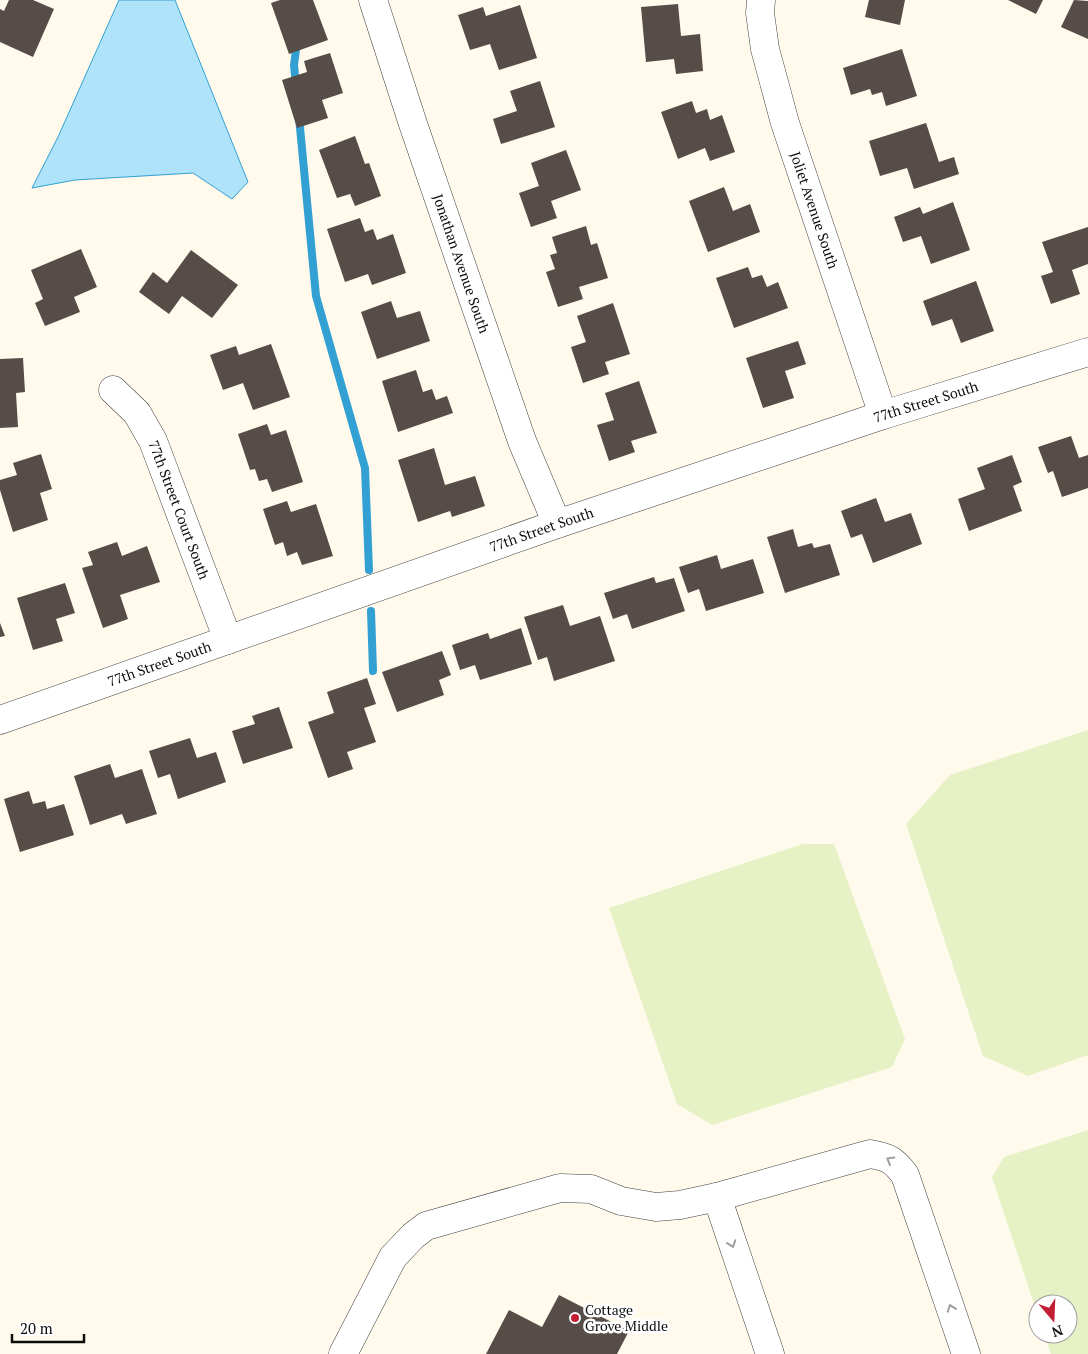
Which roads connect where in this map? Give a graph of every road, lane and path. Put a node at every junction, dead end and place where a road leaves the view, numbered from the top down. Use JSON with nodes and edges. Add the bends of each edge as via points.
{"nodes":[{"id":1,"x":373,"y":0,"type":"edge"},
{"id":2,"x":761,"y":0,"type":"edge"},
{"id":3,"x":1088,"y":352,"type":"edge"},
{"id":4,"x":113,"y":390,"type":"dead end"},
{"id":5,"x":883,"y":415,"type":"junction"},
{"id":6,"x":557,"y":524,"type":"junction"},
{"id":7,"x":228,"y":640,"type":"junction"},
{"id":8,"x":0,"y":720,"type":"edge"},
{"id":9,"x":717,"y":1197,"type":"junction"},
{"id":10,"x":342,"y":1354,"type":"edge"},
{"id":11,"x":770,"y":1354,"type":"edge"},
{"id":12,"x":966,"y":1354,"type":"edge"}],
"edges":[{"from":1,"to":6,"type":"street","name":"Jonathan Avenue South","via":[[522,441]]},
{"from":2,"to":5,"type":"street","name":"Joliet Avenue South","via":[[765,49],[785,123]]},
{"from":3,"to":5,"type":"street","name":"77th Street South"},
{"from":4,"to":7,"type":"street","name":"77th Street Court South","via":[[137,413],[153,441]]},
{"from":5,"to":6,"type":"street","name":"77th Street South"},
{"from":6,"to":7,"type":"street","name":"77th Street South"},
{"from":7,"to":8,"type":"street","name":"77th Street South"},
{"from":9,"to":10,"type":"street","via":[[656,1207],[621,1201],[591,1189],[560,1188],[426,1226],[393,1257]]},
{"from":9,"to":11,"type":"street","one_way":true},
{"from":12,"to":9,"type":"street","one_way":true,"via":[[905,1175],[886,1157],[870,1154]]}]}
